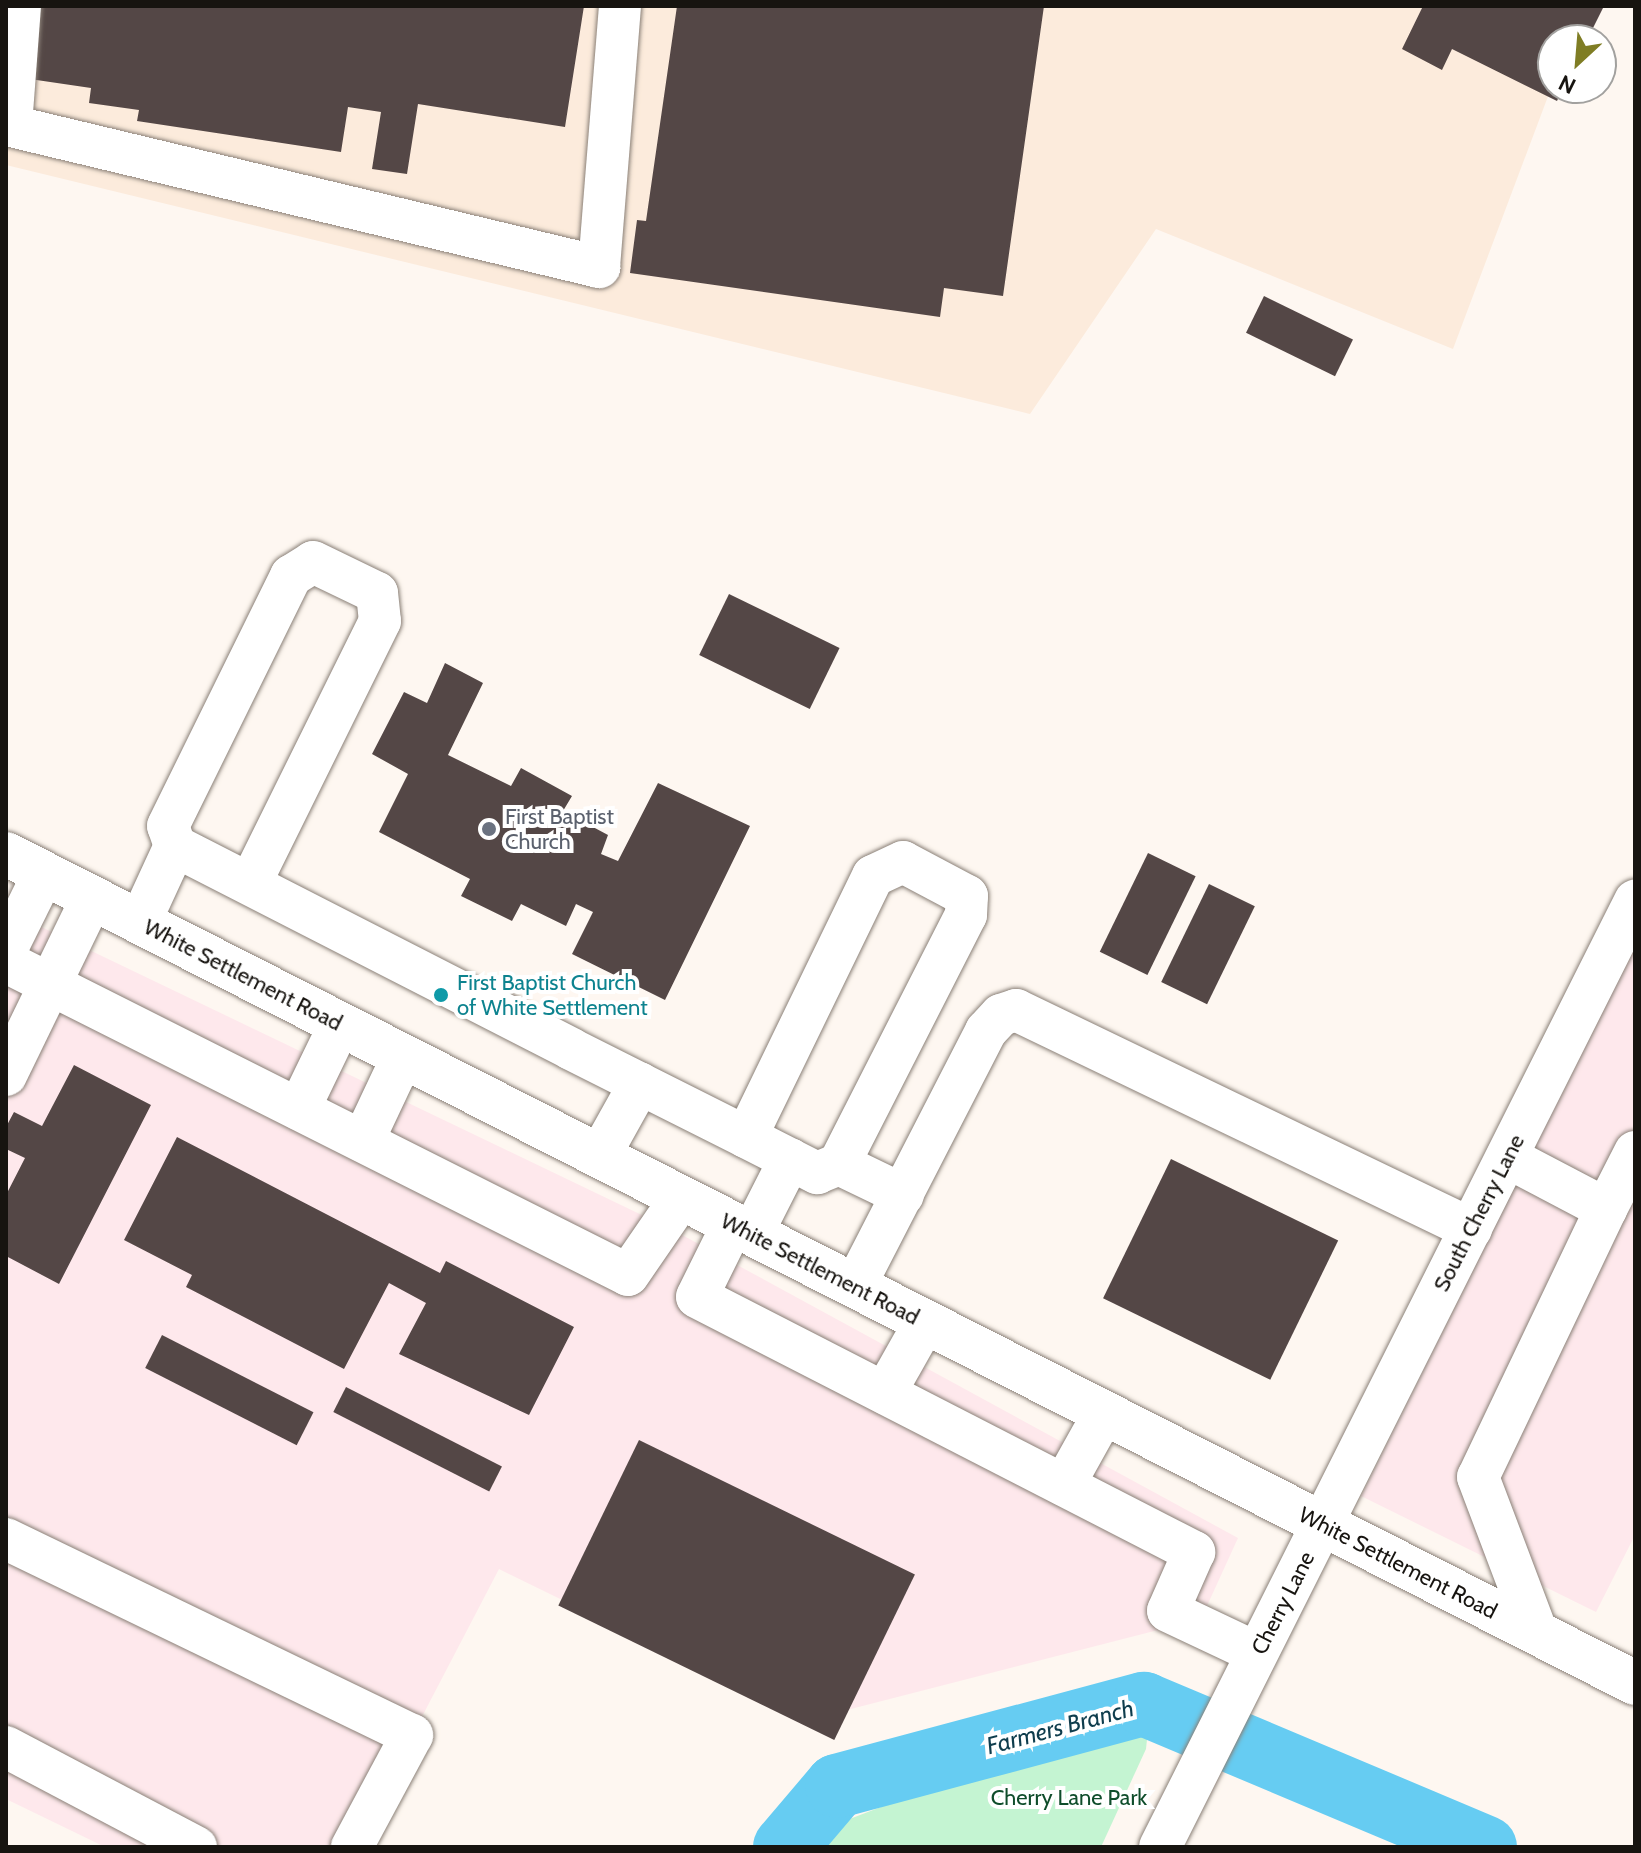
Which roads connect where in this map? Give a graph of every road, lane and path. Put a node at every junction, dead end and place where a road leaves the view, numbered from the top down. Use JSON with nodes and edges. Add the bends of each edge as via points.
{"nodes":[{"id":1,"x":20,"y":6,"type":"edge"},
{"id":2,"x":620,"y":6,"type":"edge"},
{"id":3,"x":175,"y":846,"type":"junction"},
{"id":4,"x":25,"y":864,"type":"edge"},
{"id":5,"x":250,"y":884,"type":"junction"},
{"id":6,"x":92,"y":898,"type":"junction"},
{"id":7,"x":1635,"y":901,"type":"edge"},
{"id":8,"x":140,"y":922,"type":"junction"},
{"id":9,"x":6,"y":950,"type":"edge"},
{"id":10,"x":6,"y":962,"type":"edge"},
{"id":11,"x":50,"y":984,"type":"junction"},
{"id":12,"x":340,"y":1024,"type":"junction"},
{"id":13,"x":403,"y":1056,"type":"junction"},
{"id":14,"x":6,"y":1075,"type":"edge"},
{"id":15,"x":640,"y":1083,"type":"junction"},
{"id":16,"x":299,"y":1109,"type":"junction"},
{"id":17,"x":746,"y":1137,"type":"junction"},
{"id":18,"x":363,"y":1141,"type":"junction"},
{"id":19,"x":1635,"y":1152,"type":"edge"},
{"id":20,"x":600,"y":1155,"type":"junction"},
{"id":21,"x":1507,"y":1157,"type":"junction"},
{"id":22,"x":790,"y":1159,"type":"junction"},
{"id":23,"x":839,"y":1164,"type":"junction"},
{"id":24,"x":903,"y":1195,"type":"junction"},
{"id":25,"x":681,"y":1198,"type":"junction"},
{"id":26,"x":1606,"y":1209,"type":"junction"},
{"id":27,"x":742,"y":1229,"type":"junction"},
{"id":28,"x":1471,"y":1229,"type":"junction"},
{"id":29,"x":855,"y":1286,"type":"junction"},
{"id":30,"x":925,"y":1322,"type":"junction"},
{"id":31,"x":885,"y":1393,"type":"junction"},
{"id":32,"x":1104,"y":1413,"type":"junction"},
{"id":33,"x":1064,"y":1485,"type":"junction"},
{"id":34,"x":1324,"y":1525,"type":"junction"},
{"id":35,"x":6,"y":1539,"type":"edge"},
{"id":36,"x":1537,"y":1633,"type":"junction"},
{"id":37,"x":1250,"y":1667,"type":"junction"},
{"id":38,"x":1635,"y":1683,"type":"edge"},
{"id":39,"x":6,"y":1747,"type":"edge"},
{"id":40,"x":1172,"y":1843,"type":"edge"},
{"id":41,"x":196,"y":1847,"type":"edge"},
{"id":42,"x":352,"y":1847,"type":"edge"}],
"edges":[{"from":1,"to":2,"type":"street","via":[[11,126],[599,267]]},
{"from":3,"to":5,"type":"street"},
{"from":3,"to":5,"type":"street","via":[[168,826],[291,576],[313,562],[377,593],[380,621]]},
{"from":3,"to":8,"type":"street"},
{"from":4,"to":6,"type":"main road","name":"White Settlement Road"},
{"from":4,"to":9,"type":"street"},
{"from":5,"to":15,"type":"street"},
{"from":6,"to":8,"type":"main road","name":"White Settlement Road"},
{"from":6,"to":11,"type":"street"},
{"from":7,"to":21,"type":"street","name":"South Cherry Lane"},
{"from":8,"to":12,"type":"main road","name":"White Settlement Road"},
{"from":10,"to":11,"type":"street"},
{"from":11,"to":14,"type":"street"},
{"from":11,"to":16,"type":"street"},
{"from":12,"to":13,"type":"main road","name":"White Settlement Road"},
{"from":12,"to":16,"type":"street"},
{"from":13,"to":18,"type":"street"},
{"from":13,"to":20,"type":"main road","name":"White Settlement Road"},
{"from":15,"to":17,"type":"street"},
{"from":15,"to":20,"type":"street"},
{"from":16,"to":18,"type":"street"},
{"from":17,"to":22,"type":"street"},
{"from":17,"to":23,"type":"street","via":[[873,876],[903,862],[967,896],[966,915]]},
{"from":18,"to":25,"type":"street","via":[[628,1275]]},
{"from":19,"to":26,"type":"street"},
{"from":20,"to":25,"type":"main road","name":"White Settlement Road"},
{"from":21,"to":26,"type":"street"},
{"from":21,"to":28,"type":"street","name":"South Cherry Lane"},
{"from":22,"to":23,"type":"street","via":[[817,1173]]},
{"from":22,"to":27,"type":"street"},
{"from":23,"to":24,"type":"street"},
{"from":24,"to":28,"type":"street","via":[[986,1031],[1001,1015],[1016,1010]]},
{"from":24,"to":29,"type":"street"},
{"from":25,"to":27,"type":"main road","name":"White Settlement Road"},
{"from":26,"to":36,"type":"street","via":[[1478,1477]]},
{"from":27,"to":29,"type":"main road","name":"White Settlement Road"},
{"from":27,"to":31,"type":"street","via":[[697,1297]]},
{"from":28,"to":34,"type":"street","name":"South Cherry Lane"},
{"from":29,"to":30,"type":"main road","name":"White Settlement Road"},
{"from":30,"to":31,"type":"street"},
{"from":30,"to":32,"type":"main road","name":"White Settlement Road"},
{"from":31,"to":33,"type":"street"},
{"from":32,"to":33,"type":"street"},
{"from":32,"to":34,"type":"main road","name":"White Settlement Road"},
{"from":33,"to":37,"type":"street","via":[[1194,1552],[1168,1611]]},
{"from":34,"to":36,"type":"main road","name":"White Settlement Road"},
{"from":34,"to":37,"type":"street","name":"Cherry Lane"},
{"from":35,"to":42,"type":"street","via":[[412,1735]]},
{"from":36,"to":38,"type":"main road","name":"White Settlement Road"},
{"from":37,"to":40,"type":"street","name":"Cherry Lane","via":[[1200,1767]]},
{"from":39,"to":41,"type":"street"}]}
